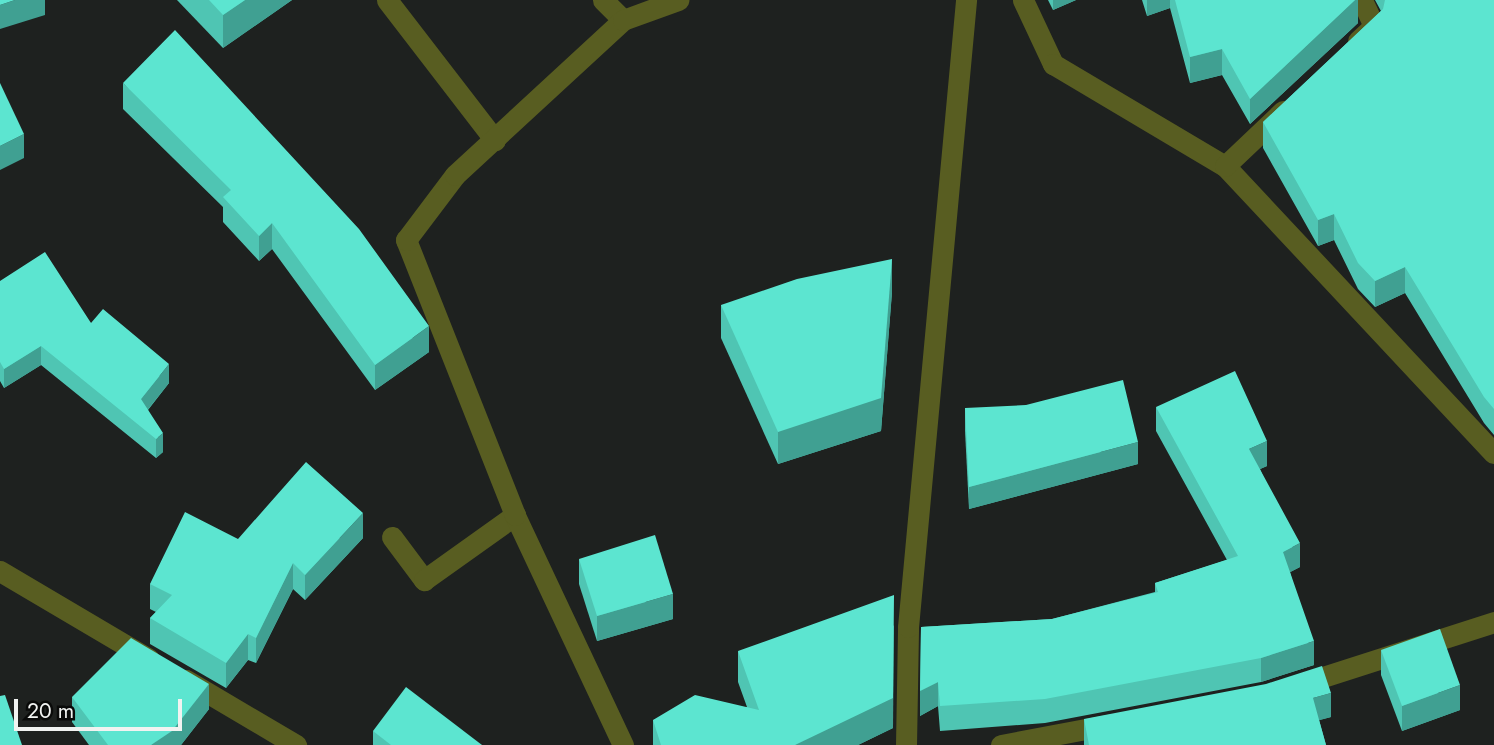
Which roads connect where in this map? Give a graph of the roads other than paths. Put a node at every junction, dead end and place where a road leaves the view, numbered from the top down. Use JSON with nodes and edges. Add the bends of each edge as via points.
{"nodes":[{"id":1,"x":387,"y":0,"type":"edge"},
{"id":2,"x":603,"y":0,"type":"edge"},
{"id":3,"x":678,"y":0,"type":"edge"},
{"id":4,"x":966,"y":0,"type":"edge"},
{"id":5,"x":1023,"y":0,"type":"edge"},
{"id":6,"x":1362,"y":0,"type":"edge"},
{"id":7,"x":623,"y":20,"type":"junction"},
{"id":8,"x":1344,"y":54,"type":"edge"},
{"id":9,"x":1304,"y":91,"type":"edge"},
{"id":10,"x":495,"y":140,"type":"junction"},
{"id":11,"x":1225,"y":166,"type":"junction"},
{"id":12,"x":1494,"y":453,"type":"edge"},
{"id":13,"x":516,"y":515,"type":"junction"},
{"id":14,"x":391,"y":537,"type":"dead end"},
{"id":15,"x":0,"y":571,"type":"edge"},
{"id":16,"x":1494,"y":622,"type":"edge"},
{"id":17,"x":1277,"y":691,"type":"edge"},
{"id":18,"x":1132,"y":720,"type":"edge"},
{"id":19,"x":296,"y":745,"type":"edge"},
{"id":20,"x":623,"y":745,"type":"edge"},
{"id":21,"x":906,"y":745,"type":"edge"},
{"id":22,"x":1001,"y":745,"type":"edge"}],
"edges":[{"from":1,"to":10,"type":"street"},
{"from":2,"to":7,"type":"street"},
{"from":3,"to":7,"type":"street"},
{"from":4,"to":21,"type":"street","via":[[908,627]]},
{"from":5,"to":11,"type":"street","via":[[1053,64]]},
{"from":6,"to":8,"type":"street","via":[[1374,26]]},
{"from":7,"to":10,"type":"street"},
{"from":9,"to":11,"type":"street"},
{"from":10,"to":13,"type":"street","via":[[455,175],[406,240]]},
{"from":11,"to":12,"type":"street"},
{"from":13,"to":14,"type":"street","via":[[424,580]]},
{"from":13,"to":20,"type":"street"},
{"from":15,"to":19,"type":"street"},
{"from":16,"to":17,"type":"street"},
{"from":18,"to":22,"type":"street"}]}
